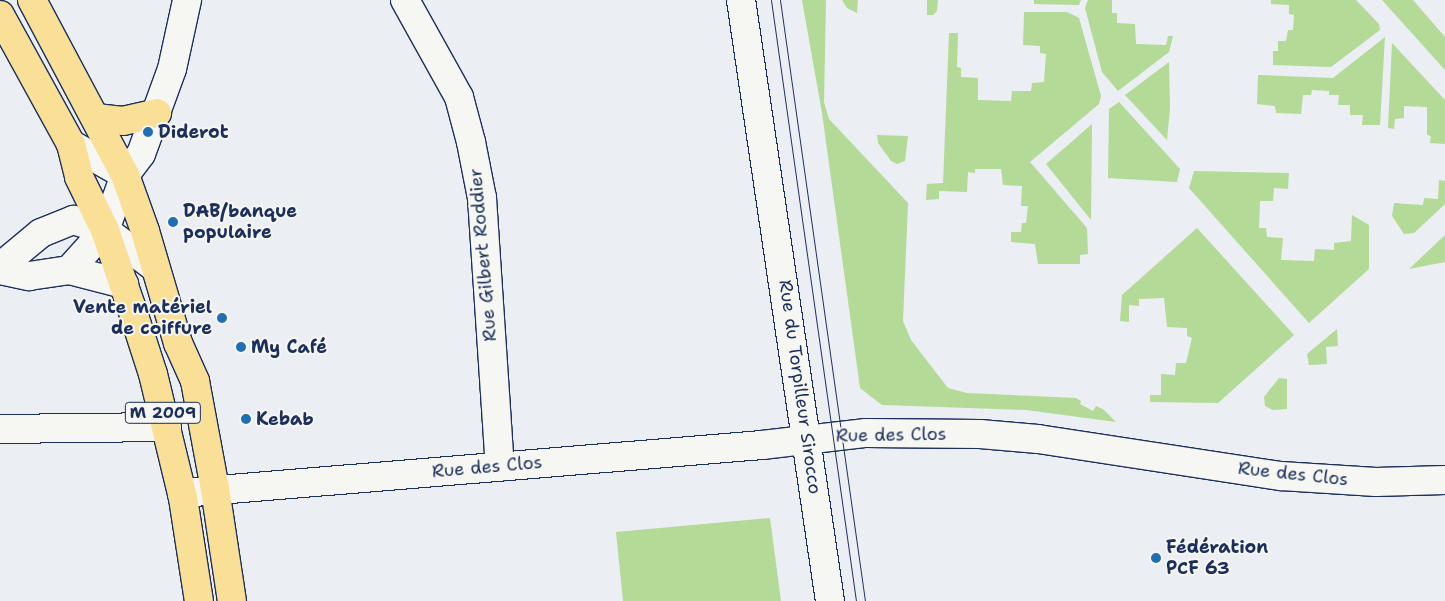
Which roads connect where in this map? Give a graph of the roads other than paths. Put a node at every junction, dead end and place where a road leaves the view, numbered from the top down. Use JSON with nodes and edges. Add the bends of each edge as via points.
{"nodes":[{"id":1,"x":32,"y":0,"type":"edge"},
{"id":2,"x":405,"y":0,"type":"edge"},
{"id":3,"x":741,"y":0,"type":"edge"},
{"id":4,"x":186,"y":4,"type":"edge"},
{"id":5,"x":0,"y":15,"type":"edge"},
{"id":6,"x":157,"y":113,"type":"junction"},
{"id":7,"x":96,"y":118,"type":"junction"},
{"id":8,"x":71,"y":144,"type":"junction"},
{"id":9,"x":125,"y":175,"type":"junction"},
{"id":10,"x":105,"y":230,"type":"junction"},
{"id":11,"x":153,"y":266,"type":"junction"},
{"id":12,"x":0,"y":268,"type":"edge"},
{"id":13,"x":69,"y":270,"type":"junction"},
{"id":14,"x":124,"y":284,"type":"junction"},
{"id":15,"x":167,"y":427,"type":"junction"},
{"id":16,"x":0,"y":428,"type":"edge"},
{"id":17,"x":798,"y":441,"type":"junction"},
{"id":18,"x":500,"y":466,"type":"junction"},
{"id":19,"x":1445,"y":480,"type":"edge"},
{"id":20,"x":215,"y":490,"type":"junction"},
{"id":21,"x":182,"y":493,"type":"junction"},
{"id":22,"x":199,"y":601,"type":"edge"},
{"id":23,"x":232,"y":601,"type":"edge"},
{"id":24,"x":814,"y":601,"type":"edge"},
{"id":25,"x":830,"y":601,"type":"edge"}],
"edges":[{"from":1,"to":7,"type":"main road","number":"M 2009"},
{"from":2,"to":18,"type":"street","name":"Rue Gilbert Roddier","via":[[459,97],[471,142],[482,198]]},
{"from":3,"to":17,"type":"street","name":"Rue du Torpilleur Sirocco","via":[[768,172]]},
{"from":4,"to":6,"type":"street","via":[[172,69]]},
{"from":5,"to":8,"type":"main road","number":"M 2009"},
{"from":6,"to":7,"type":"main road","via":[[123,121]]},
{"from":6,"to":9,"type":"street","via":[[141,154]]},
{"from":7,"to":9,"type":"main road","number":"M 2009"},
{"from":8,"to":9,"type":"street"},
{"from":8,"to":10,"type":"main road","number":"M 2009","via":[[79,177]]},
{"from":9,"to":10,"type":"street"},
{"from":9,"to":11,"type":"main road","number":"M 2009","via":[[145,230]]},
{"from":10,"to":11,"type":"street"},
{"from":10,"to":12,"type":"street","via":[[72,220],[41,234]]},
{"from":10,"to":13,"type":"street"},
{"from":10,"to":14,"type":"main road","number":"M 2009"},
{"from":11,"to":20,"type":"main road","number":"M 2009","via":[[194,382]]},
{"from":12,"to":13,"type":"street","via":[[29,276]]},
{"from":13,"to":14,"type":"street"},
{"from":14,"to":15,"type":"main road","number":"M 2009"},
{"from":15,"to":16,"type":"street"},
{"from":15,"to":21,"type":"main road","number":"M 2009"},
{"from":17,"to":18,"type":"street","name":"Rue des Clos"},
{"from":17,"to":19,"type":"street","name":"Rue des Clos","via":[[866,432],[980,434],[1038,439],[1281,476],[1376,482]]},
{"from":17,"to":24,"type":"street","name":"Rue du Torpilleur Sirocco"},
{"from":17,"to":25,"type":"street","name":"Rue du Torpilleur Sirocco"},
{"from":18,"to":20,"type":"street","name":"Rue des Clos"},
{"from":20,"to":21,"type":"street","name":"Rue des Clos"},
{"from":20,"to":23,"type":"main road","number":"M 2009"},
{"from":21,"to":22,"type":"main road","number":"M 2009"}]}
